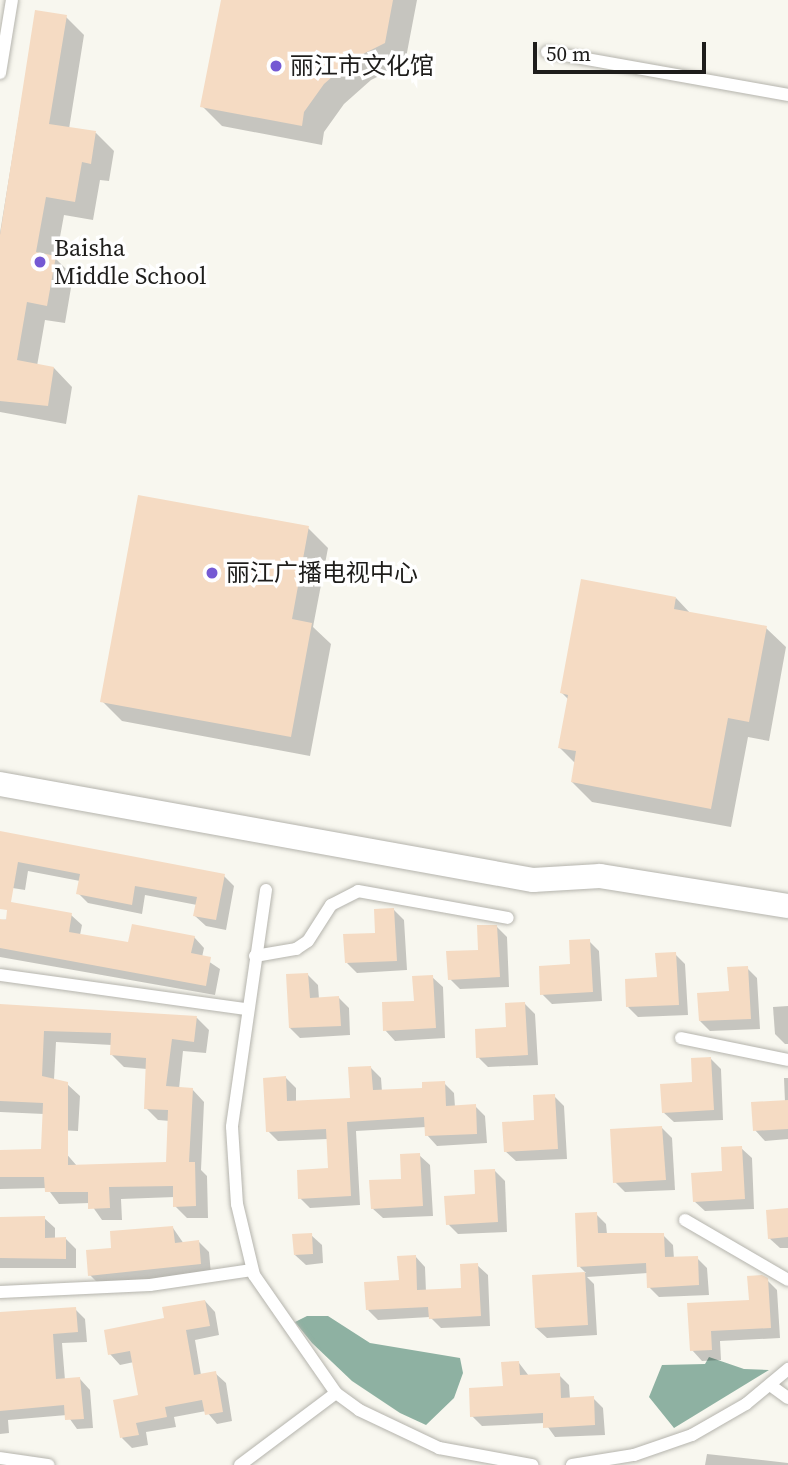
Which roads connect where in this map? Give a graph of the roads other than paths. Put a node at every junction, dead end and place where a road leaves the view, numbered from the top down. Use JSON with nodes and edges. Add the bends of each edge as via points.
{"nodes":[{"id":1,"x":12,"y":0,"type":"edge"},
{"id":2,"x":547,"y":52,"type":"dead end"},
{"id":3,"x":0,"y":73,"type":"edge"},
{"id":4,"x":788,"y":95,"type":"edge"},
{"id":5,"x":0,"y":784,"type":"edge"},
{"id":6,"x":266,"y":890,"type":"dead end"},
{"id":7,"x":788,"y":906,"type":"edge"},
{"id":8,"x":508,"y":918,"type":"dead end"},
{"id":9,"x":255,"y":956,"type":"junction"},
{"id":10,"x":0,"y":975,"type":"edge"},
{"id":11,"x":246,"y":1009,"type":"junction"},
{"id":12,"x":681,"y":1038,"type":"dead end"},
{"id":13,"x":788,"y":1060,"type":"edge"},
{"id":14,"x":685,"y":1220,"type":"dead end"},
{"id":15,"x":252,"y":1270,"type":"junction"},
{"id":16,"x":788,"y":1280,"type":"edge"},
{"id":17,"x":0,"y":1292,"type":"edge"},
{"id":18,"x":788,"y":1369,"type":"edge"},
{"id":19,"x":770,"y":1385,"type":"junction"},
{"id":20,"x":336,"y":1393,"type":"junction"},
{"id":21,"x":788,"y":1398,"type":"edge"},
{"id":22,"x":0,"y":1458,"type":"edge"},
{"id":23,"x":643,"y":1459,"type":"edge"},
{"id":24,"x":48,"y":1465,"type":"edge"},
{"id":25,"x":240,"y":1465,"type":"edge"},
{"id":26,"x":531,"y":1465,"type":"edge"},
{"id":27,"x":572,"y":1465,"type":"edge"}],
"edges":[{"from":1,"to":3,"type":"lane"},
{"from":2,"to":4,"type":"lane"},
{"from":5,"to":7,"type":"street","via":[[533,880],[600,876]]},
{"from":6,"to":9,"type":"lane"},
{"from":8,"to":9,"type":"lane","via":[[358,891],[331,905],[308,941],[296,949]]},
{"from":9,"to":11,"type":"lane"},
{"from":10,"to":11,"type":"lane"},
{"from":11,"to":15,"type":"lane","via":[[232,1126],[237,1203]]},
{"from":12,"to":13,"type":"lane"},
{"from":14,"to":16,"type":"lane"},
{"from":15,"to":17,"type":"lane","via":[[137,1286]]},
{"from":15,"to":20,"type":"lane"},
{"from":18,"to":19,"type":"lane"},
{"from":19,"to":21,"type":"lane"},
{"from":19,"to":23,"type":"lane","via":[[720,1421]]},
{"from":20,"to":25,"type":"lane"},
{"from":20,"to":26,"type":"lane","via":[[385,1425],[439,1448]]},
{"from":22,"to":24,"type":"lane"},
{"from":23,"to":27,"type":"lane"}]}
